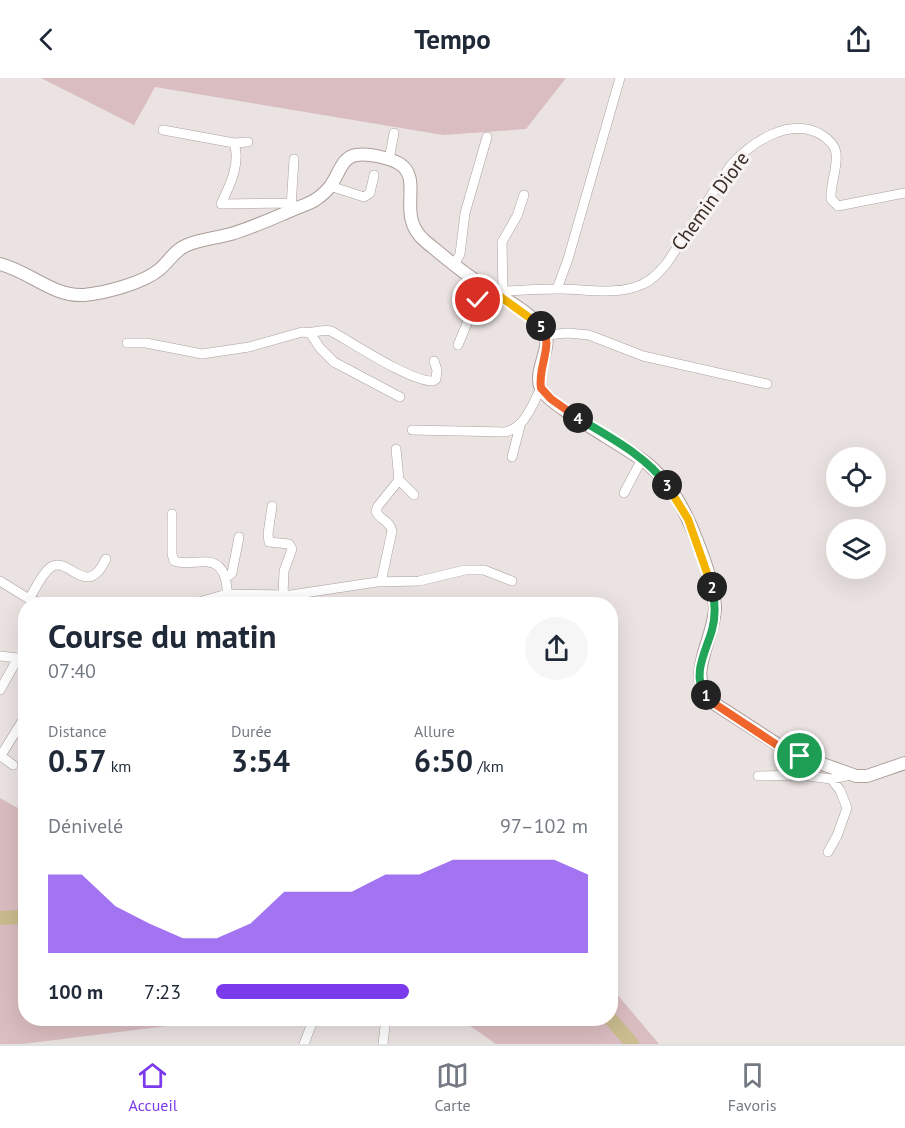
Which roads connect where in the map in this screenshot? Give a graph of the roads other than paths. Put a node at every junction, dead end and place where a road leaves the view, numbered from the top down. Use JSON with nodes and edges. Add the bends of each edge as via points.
{"nodes":[{"id":1,"x":620,"y":78,"type":"edge"},
{"id":2,"x":162,"y":130,"type":"dead end"},
{"id":3,"x":394,"y":133,"type":"dead end"},
{"id":4,"x":487,"y":136,"type":"dead end"},
{"id":5,"x":248,"y":142,"type":"dead end"},
{"id":6,"x":234,"y":143,"type":"junction"},
{"id":7,"x":294,"y":159,"type":"dead end"},
{"id":8,"x":389,"y":160,"type":"junction"},
{"id":9,"x":374,"y":175,"type":"dead end"},
{"id":10,"x":330,"y":186,"type":"junction"},
{"id":11,"x":905,"y":193,"type":"edge"},
{"id":12,"x":524,"y":195,"type":"dead end"},
{"id":13,"x":292,"y":206,"type":"junction"},
{"id":14,"x":0,"y":264,"type":"edge"},
{"id":15,"x":454,"y":265,"type":"junction"},
{"id":16,"x":557,"y":289,"type":"junction"},
{"id":17,"x":496,"y":291,"type":"junction"},
{"id":18,"x":310,"y":333,"type":"junction"},
{"id":19,"x":546,"y":335,"type":"junction"},
{"id":20,"x":127,"y":343,"type":"dead end"},
{"id":21,"x":458,"y":345,"type":"dead end"},
{"id":22,"x":434,"y":361,"type":"dead end"},
{"id":23,"x":767,"y":384,"type":"dead end"},
{"id":24,"x":541,"y":388,"type":"junction"},
{"id":25,"x":400,"y":397,"type":"dead end"},
{"id":26,"x":520,"y":426,"type":"junction"},
{"id":27,"x":412,"y":430,"type":"dead end"},
{"id":28,"x":396,"y":449,"type":"dead end"},
{"id":29,"x":512,"y":458,"type":"dead end"},
{"id":30,"x":642,"y":459,"type":"junction"},
{"id":31,"x":399,"y":480,"type":"junction"},
{"id":32,"x":624,"y":493,"type":"dead end"},
{"id":33,"x":414,"y":495,"type":"dead end"},
{"id":34,"x":272,"y":506,"type":"dead end"},
{"id":35,"x":172,"y":514,"type":"dead end"},
{"id":36,"x":239,"y":537,"type":"dead end"},
{"id":37,"x":106,"y":559,"type":"dead end"},
{"id":38,"x":226,"y":578,"type":"junction"},
{"id":39,"x":0,"y":581,"type":"edge"},
{"id":40,"x":512,"y":581,"type":"dead end"},
{"id":41,"x":381,"y":582,"type":"junction"},
{"id":42,"x":227,"y":594,"type":"junction"},
{"id":43,"x":26,"y":597,"type":"edge"},
{"id":44,"x":30,"y":597,"type":"edge"},
{"id":45,"x":216,"y":597,"type":"edge"},
{"id":46,"x":273,"y":597,"type":"edge"},
{"id":47,"x":288,"y":597,"type":"edge"},
{"id":48,"x":294,"y":597,"type":"edge"},
{"id":49,"x":0,"y":656,"type":"edge"},
{"id":50,"x":18,"y":658,"type":"edge"},
{"id":51,"x":18,"y":663,"type":"edge"},
{"id":52,"x":0,"y":690,"type":"edge"},
{"id":53,"x":18,"y":735,"type":"edge"},
{"id":54,"x":0,"y":757,"type":"edge"},
{"id":55,"x":905,"y":763,"type":"edge"},
{"id":56,"x":13,"y":765,"type":"dead end"},
{"id":57,"x":851,"y":775,"type":"junction"},
{"id":58,"x":758,"y":776,"type":"dead end"},
{"id":59,"x":831,"y":779,"type":"junction"},
{"id":60,"x":828,"y":852,"type":"dead end"},
{"id":61,"x":311,"y":1026,"type":"edge"},
{"id":62,"x":385,"y":1026,"type":"edge"},
{"id":63,"x":304,"y":1044,"type":"edge"},
{"id":64,"x":383,"y":1044,"type":"edge"}],
"edges":[{"from":1,"to":16,"type":"street"},
{"from":2,"to":6,"type":"street"},
{"from":3,"to":8,"type":"street"},
{"from":4,"to":15,"type":"street","via":[[465,213],[460,254]]},
{"from":5,"to":6,"type":"street"},
{"from":6,"to":13,"type":"street","via":[[234,173],[221,204]]},
{"from":7,"to":13,"type":"street"},
{"from":8,"to":10,"type":"street","via":[[364,155],[349,158]]},
{"from":8,"to":15,"type":"street","via":[[409,173],[410,218],[416,232]]},
{"from":9,"to":10,"type":"street","via":[[370,193],[364,197]]},
{"from":10,"to":13,"type":"street","via":[[312,202]]},
{"from":11,"to":16,"type":"street","name":"Chemin Diore","via":[[838,206],[831,199],[836,156],[832,144],[813,131],[782,131],[755,142],[738,158],[667,263],[644,284],[615,291]]},
{"from":12,"to":17,"type":"street","via":[[502,242]]},
{"from":13,"to":14,"type":"street","via":[[242,230],[188,244],[152,274],[128,285],[93,293],[56,291],[24,272]]},
{"from":15,"to":17,"type":"street"},
{"from":16,"to":17,"type":"street","name":"Chemin Diore"},
{"from":17,"to":19,"type":"street","via":[[536,322]]},
{"from":17,"to":21,"type":"street","via":[[475,304]]},
{"from":18,"to":20,"type":"street","via":[[202,354]]},
{"from":18,"to":22,"type":"street","via":[[331,331],[425,381],[436,379]]},
{"from":18,"to":25,"type":"street","via":[[334,362]]},
{"from":19,"to":23,"type":"street","via":[[589,335],[644,356]]},
{"from":19,"to":24,"type":"street"},
{"from":24,"to":26,"type":"street"},
{"from":24,"to":30,"type":"street","via":[[570,413]]},
{"from":26,"to":27,"type":"street","via":[[505,432]]},
{"from":26,"to":29,"type":"street"},
{"from":28,"to":31,"type":"street"},
{"from":30,"to":32,"type":"street"},
{"from":30,"to":57,"type":"street","via":[[665,482],[688,519],[712,590],[714,619],[700,669],[703,692],[780,747]]},
{"from":31,"to":33,"type":"street"},
{"from":31,"to":41,"type":"street","via":[[376,511],[392,531]]},
{"from":34,"to":47,"type":"street","via":[[269,542],[289,544],[292,549],[284,571]]},
{"from":35,"to":38,"type":"street","via":[[174,561],[214,563]]},
{"from":36,"to":38,"type":"street","via":[[231,573]]},
{"from":37,"to":44,"type":"street","via":[[100,571],[91,577],[61,566],[51,567]]},
{"from":38,"to":42,"type":"street"},
{"from":39,"to":43,"type":"street"},
{"from":40,"to":41,"type":"street","via":[[476,569],[419,581]]},
{"from":41,"to":48,"type":"street"},
{"from":42,"to":45,"type":"street"},
{"from":42,"to":46,"type":"street"},
{"from":49,"to":50,"type":"street"},
{"from":51,"to":52,"type":"street"},
{"from":53,"to":54,"type":"street"},
{"from":54,"to":56,"type":"street"},
{"from":55,"to":57,"type":"street","via":[[867,776]]},
{"from":57,"to":59,"type":"street"},
{"from":58,"to":59,"type":"street"},
{"from":59,"to":60,"type":"street","via":[[848,808]]},
{"from":61,"to":63,"type":"street"},
{"from":62,"to":64,"type":"street"}]}
